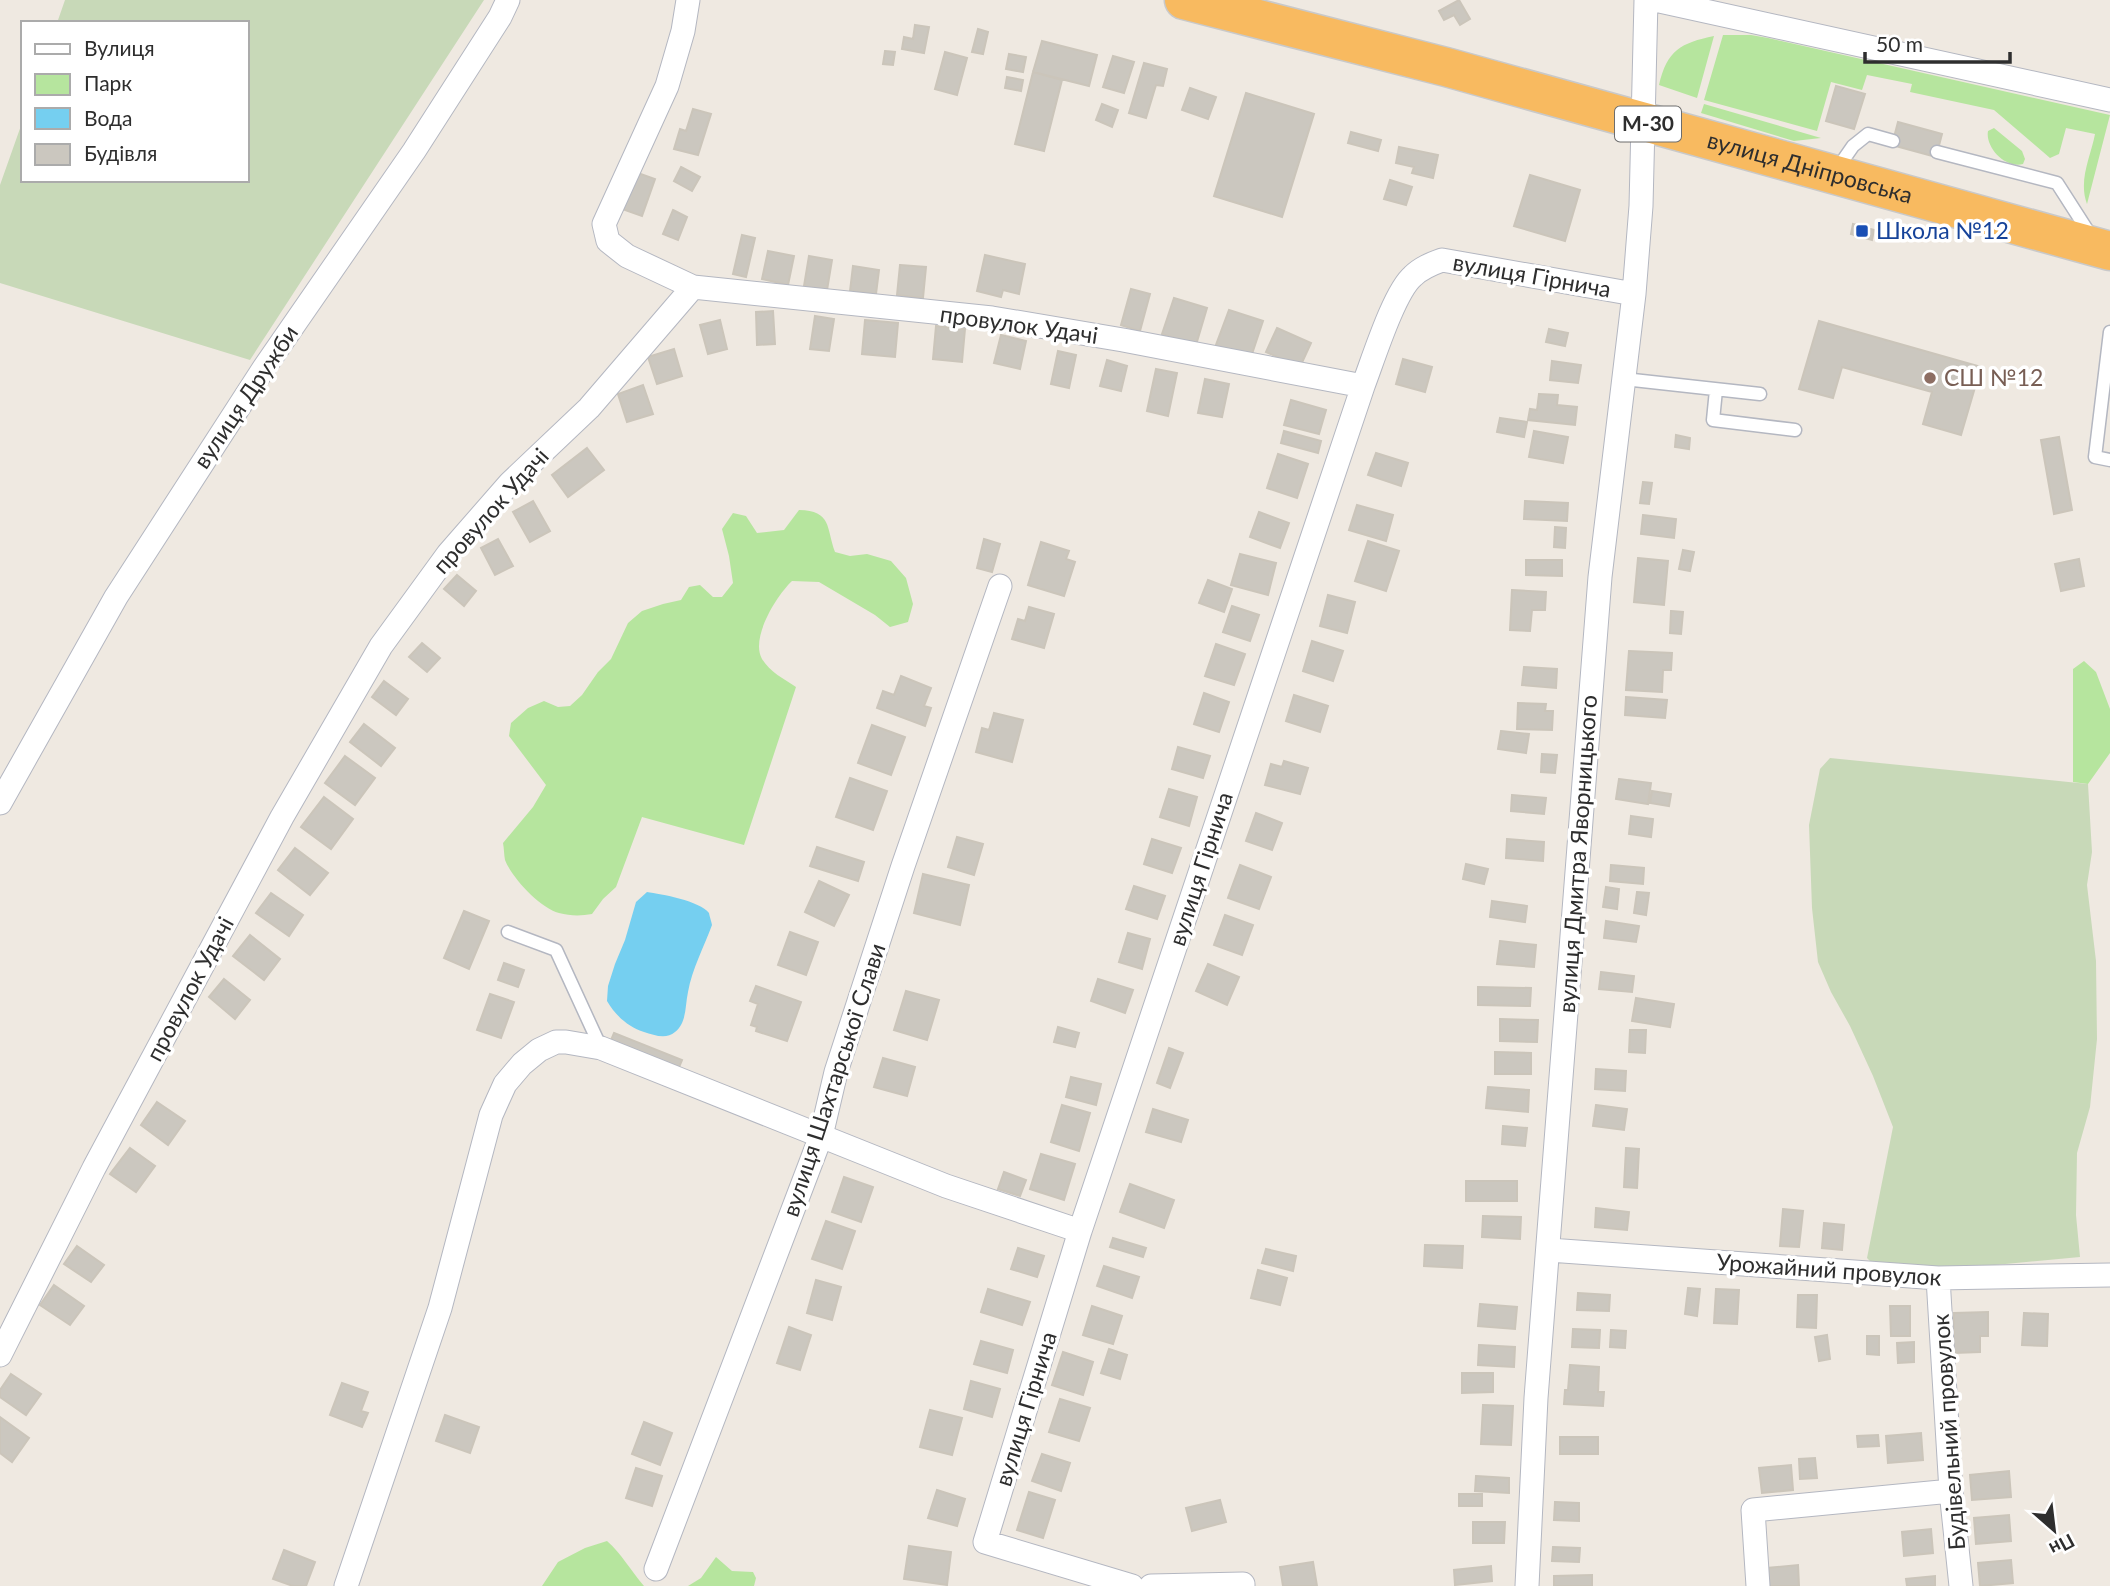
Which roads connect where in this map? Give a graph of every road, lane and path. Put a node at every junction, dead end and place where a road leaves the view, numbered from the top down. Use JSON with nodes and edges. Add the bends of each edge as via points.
{"nodes":[{"id":1,"x":508,"y":0,"type":"edge"},
{"id":2,"x":688,"y":0,"type":"edge"},
{"id":3,"x":1184,"y":0,"type":"edge"},
{"id":4,"x":1646,"y":0,"type":"edge"},
{"id":5,"x":1655,"y":0,"type":"edge"},
{"id":6,"x":2110,"y":100,"type":"edge"},
{"id":7,"x":1643,"y":122,"type":"junction"},
{"id":8,"x":1893,"y":141,"type":"dead end"},
{"id":9,"x":1937,"y":152,"type":"dead end"},
{"id":10,"x":1832,"y":175,"type":"junction"},
{"id":11,"x":2104,"y":250,"type":"edge"},
{"id":12,"x":693,"y":288,"type":"junction"},
{"id":13,"x":1634,"y":294,"type":"junction"},
{"id":14,"x":2110,"y":332,"type":"edge"},
{"id":15,"x":1623,"y":379,"type":"junction"},
{"id":16,"x":1363,"y":386,"type":"junction"},
{"id":17,"x":1716,"y":390,"type":"junction"},
{"id":18,"x":1760,"y":394,"type":"dead end"},
{"id":19,"x":1795,"y":430,"type":"dead end"},
{"id":20,"x":2110,"y":460,"type":"edge"},
{"id":21,"x":999,"y":586,"type":"dead end"},
{"id":22,"x":0,"y":803,"type":"edge"},
{"id":23,"x":508,"y":932,"type":"dead end"},
{"id":24,"x":601,"y":1048,"type":"junction"},
{"id":25,"x":821,"y":1136,"type":"junction"},
{"id":26,"x":1080,"y":1231,"type":"junction"},
{"id":27,"x":1549,"y":1250,"type":"junction"},
{"id":28,"x":2110,"y":1275,"type":"edge"},
{"id":29,"x":1938,"y":1278,"type":"junction"},
{"id":30,"x":0,"y":1354,"type":"edge"},
{"id":31,"x":1951,"y":1491,"type":"junction"},
{"id":32,"x":656,"y":1569,"type":"dead end"},
{"id":33,"x":346,"y":1586,"type":"edge"},
{"id":34,"x":1132,"y":1586,"type":"edge"},
{"id":35,"x":1151,"y":1586,"type":"edge"},
{"id":36,"x":1243,"y":1586,"type":"edge"},
{"id":37,"x":1527,"y":1586,"type":"edge"},
{"id":38,"x":1758,"y":1586,"type":"edge"},
{"id":39,"x":1961,"y":1586,"type":"edge"}],
"edges":[{"from":1,"to":22,"type":"street","name":"вулиця Дружби","via":[[414,151],[264,368],[116,597]]},
{"from":2,"to":12,"type":"street","via":[[667,86],[604,224],[608,241],[627,256]]},
{"from":3,"to":7,"type":"highway","name":"вулиця Дніпровська","number":"М-30"},
{"from":4,"to":7,"type":"street","name":"вулиця Дмитра Яворницького"},
{"from":5,"to":6,"type":"street"},
{"from":7,"to":10,"type":"highway","name":"вулиця Дніпровська","number":"М-30"},
{"from":7,"to":13,"type":"street","name":"вулиця Дмитра Яворницького"},
{"from":8,"to":10,"type":"lane","via":[[1868,134]]},
{"from":9,"to":11,"type":"lane","via":[[2057,183]]},
{"from":10,"to":11,"type":"highway","name":"вулиця Дніпровська","number":"М-30"},
{"from":12,"to":16,"type":"street","name":"провулок Удачі","via":[[992,318]]},
{"from":12,"to":30,"type":"street","name":"провулок Удачі","via":[[589,408],[510,483],[448,554],[381,646],[256,865]]},
{"from":13,"to":15,"type":"street","name":"вулиця Дмитра Яворницького"},
{"from":13,"to":16,"type":"street","name":"вулиця Гірнича","via":[[1442,260],[1427,265],[1411,277],[1399,295]]},
{"from":14,"to":20,"type":"lane","via":[[2095,457]]},
{"from":15,"to":17,"type":"lane"},
{"from":15,"to":27,"type":"street","name":"вулиця Дмитра Яворницького","via":[[1600,577]]},
{"from":16,"to":26,"type":"street","name":"вулиця Гірнича"},
{"from":17,"to":18,"type":"lane"},
{"from":17,"to":19,"type":"lane","via":[[1713,420]]},
{"from":21,"to":25,"type":"street","name":"вулиця Шахтарської Слави","via":[[836,1072]]},
{"from":23,"to":24,"type":"lane","via":[[556,950]]},
{"from":24,"to":25,"type":"street"},
{"from":24,"to":33,"type":"street","via":[[556,1042],[522,1064],[505,1084],[491,1115],[440,1308]]},
{"from":25,"to":26,"type":"street","via":[[946,1186]]},
{"from":25,"to":32,"type":"street","name":"вулиця Шахтарської Слави"},
{"from":26,"to":34,"type":"street","name":"вулиця Гірнича","via":[[985,1542]]},
{"from":27,"to":29,"type":"street","name":"Урожайний провулок"},
{"from":27,"to":37,"type":"street","name":"вулиця Дмитра Яворницького"},
{"from":28,"to":29,"type":"street","name":"Урожайний провулок"},
{"from":29,"to":31,"type":"street","name":"Будівельний провулок"},
{"from":31,"to":38,"type":"street","via":[[1753,1510]]},
{"from":31,"to":39,"type":"street","name":"Будівельний провулок"},
{"from":35,"to":36,"type":"street"}]}
